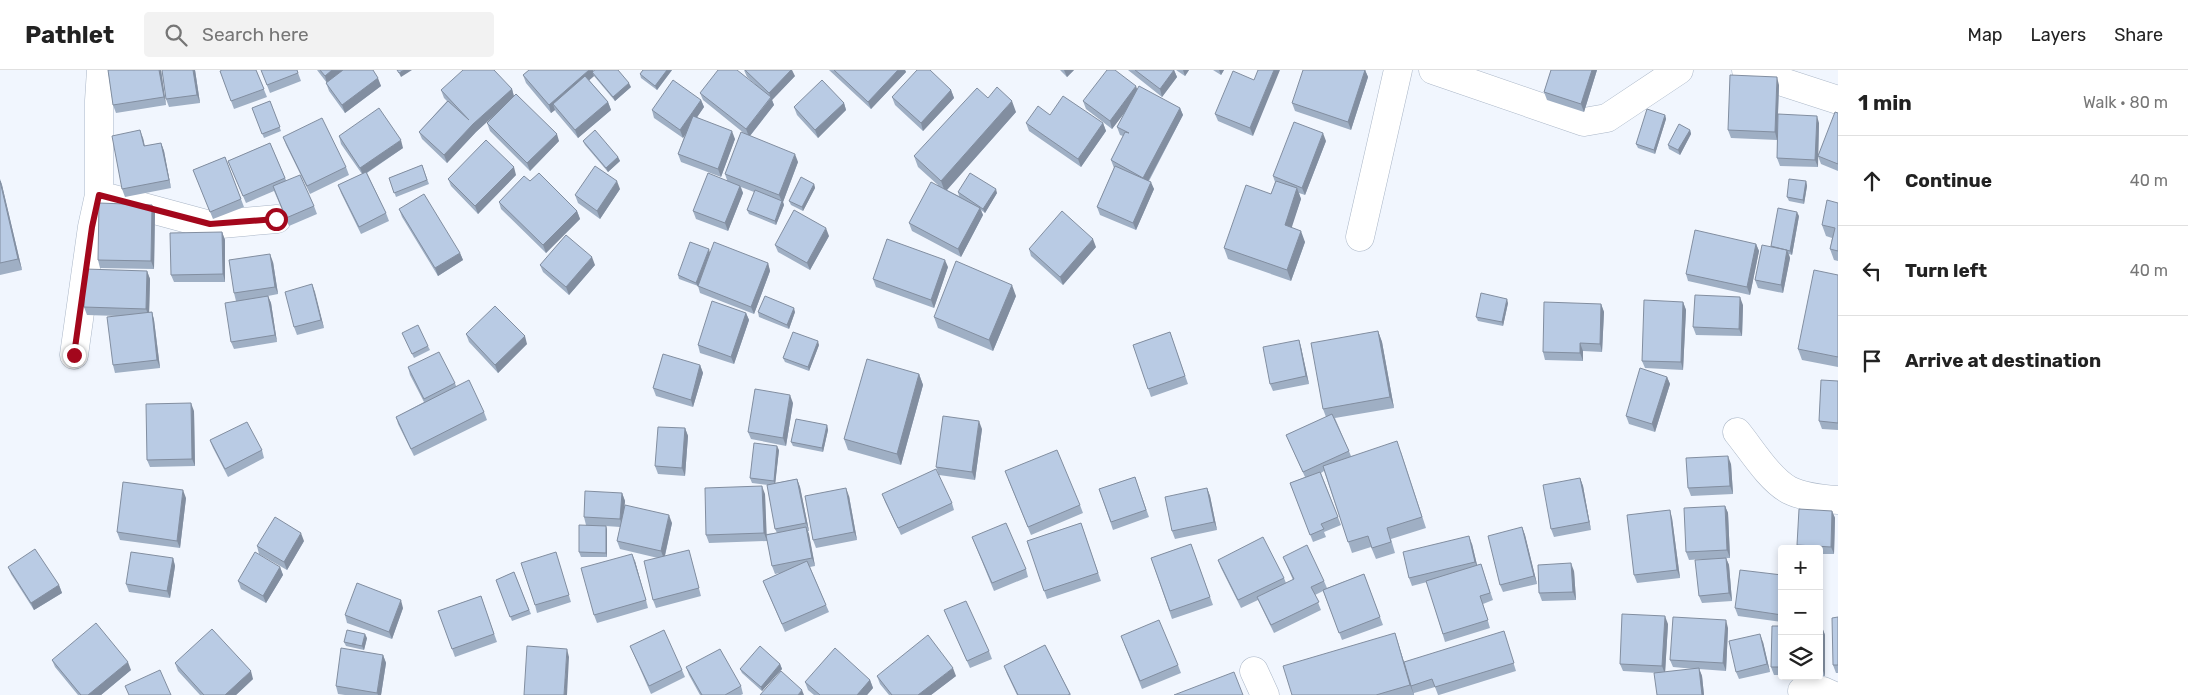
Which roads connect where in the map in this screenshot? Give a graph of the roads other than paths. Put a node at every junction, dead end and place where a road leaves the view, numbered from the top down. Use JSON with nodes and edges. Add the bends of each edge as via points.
{"nodes":[{"id":1,"x":101,"y":70,"type":"edge"},
{"id":2,"x":1398,"y":70,"type":"edge"},
{"id":3,"x":1434,"y":70,"type":"edge"},
{"id":4,"x":1679,"y":70,"type":"edge"},
{"id":5,"x":1746,"y":70,"type":"edge"},
{"id":6,"x":1838,"y":100,"type":"edge"},
{"id":7,"x":99,"y":195,"type":"junction"},
{"id":8,"x":276,"y":219,"type":"dead end"},
{"id":9,"x":1360,"y":237,"type":"dead end"},
{"id":10,"x":74,"y":355,"type":"dead end"},
{"id":11,"x":1737,"y":432,"type":"dead end"},
{"id":12,"x":1838,"y":500,"type":"edge"},
{"id":13,"x":1802,"y":691,"type":"dead end"},
{"id":14,"x":1832,"y":695,"type":"edge"}],
"edges":[{"from":1,"to":7,"type":"street"},
{"from":2,"to":9,"type":"street"},
{"from":3,"to":4,"type":"street","via":[[1584,122],[1607,118]]},
{"from":5,"to":6,"type":"street"},
{"from":7,"to":8,"type":"street","via":[[210,224]]},
{"from":7,"to":10,"type":"street"},
{"from":11,"to":12,"type":"street","via":[[1776,480],[1789,490],[1818,499]]},
{"from":13,"to":14,"type":"street","via":[[1823,691]]}]}
